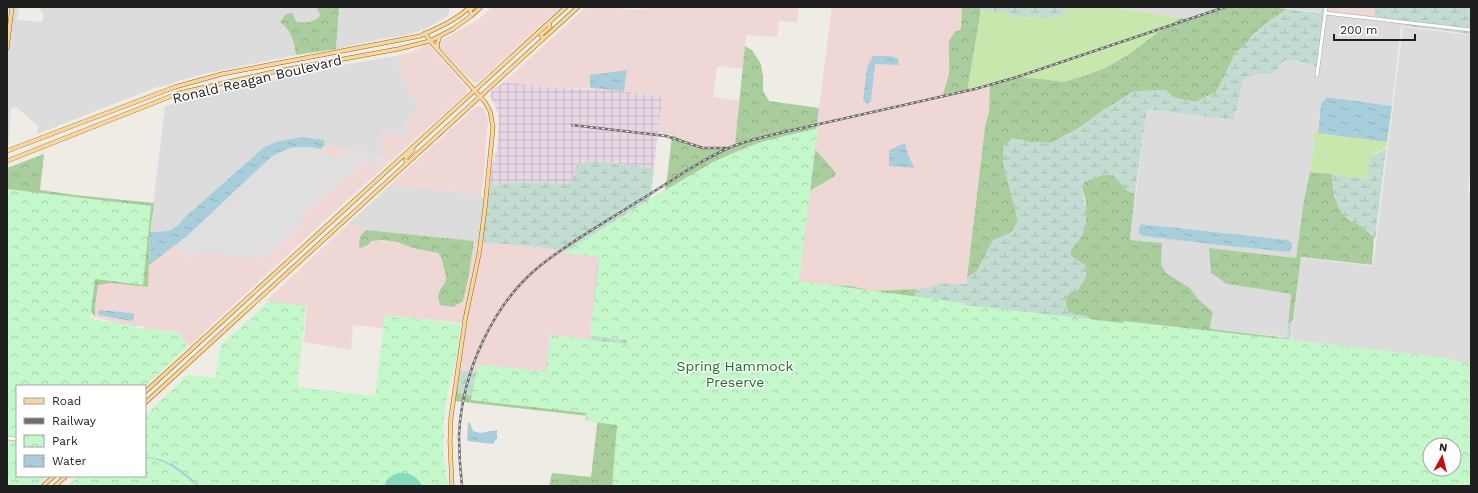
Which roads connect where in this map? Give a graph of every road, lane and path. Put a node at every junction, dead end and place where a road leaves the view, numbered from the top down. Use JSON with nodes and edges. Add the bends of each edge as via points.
{"nodes":[{"id":1,"x":12,"y":7,"type":"edge"},
{"id":2,"x":472,"y":7,"type":"edge"},
{"id":3,"x":481,"y":7,"type":"edge"},
{"id":4,"x":566,"y":7,"type":"edge"},
{"id":5,"x":578,"y":7,"type":"edge"},
{"id":6,"x":1326,"y":7,"type":"edge"},
{"id":7,"x":1325,"y":13,"type":"junction"},
{"id":8,"x":472,"y":15,"type":"junction"},
{"id":9,"x":549,"y":23,"type":"junction"},
{"id":10,"x":1471,"y":30,"type":"edge"},
{"id":11,"x":425,"y":33,"type":"junction"},
{"id":12,"x":440,"y":36,"type":"junction"},
{"id":13,"x":543,"y":39,"type":"junction"},
{"id":14,"x":430,"y":41,"type":"junction"},
{"id":15,"x":7,"y":48,"type":"edge"},
{"id":16,"x":438,"y":50,"type":"junction"},
{"id":17,"x":1317,"y":75,"type":"dead end"},
{"id":18,"x":475,"y":90,"type":"junction"},
{"id":19,"x":480,"y":96,"type":"junction"},
{"id":20,"x":113,"y":110,"type":"junction"},
{"id":21,"x":116,"y":118,"type":"junction"},
{"id":22,"x":420,"y":141,"type":"junction"},
{"id":23,"x":8,"y":150,"type":"edge"},
{"id":24,"x":7,"y":161,"type":"edge"},
{"id":25,"x":406,"y":164,"type":"junction"},
{"id":26,"x":321,"y":231,"type":"junction"},
{"id":27,"x":326,"y":237,"type":"junction"},
{"id":28,"x":146,"y":391,"type":"edge"},
{"id":29,"x":146,"y":402,"type":"edge"},
{"id":30,"x":53,"y":477,"type":"edge"},
{"id":31,"x":65,"y":477,"type":"edge"},
{"id":32,"x":43,"y":486,"type":"edge"},
{"id":33,"x":55,"y":486,"type":"edge"},
{"id":34,"x":452,"y":486,"type":"edge"}],
"edges":[{"from":1,"to":15,"type":"main road"},
{"from":2,"to":8,"type":"main road"},
{"from":2,"to":11,"type":"main road","name":"Ronald Reagan Boulevard","via":[[443,26]]},
{"from":3,"to":8,"type":"main road","name":"Ronald Reagan Boulevard"},
{"from":4,"to":9,"type":"main road"},
{"from":5,"to":13,"type":"main road"},
{"from":6,"to":7,"type":"street"},
{"from":7,"to":10,"type":"street"},
{"from":7,"to":17,"type":"street"},
{"from":8,"to":12,"type":"main road","name":"Ronald Reagan Boulevard"},
{"from":9,"to":13,"type":"main road","via":[[550,27],[541,35]]},
{"from":9,"to":18,"type":"main road"},
{"from":11,"to":14,"type":"main road"},
{"from":11,"to":20,"type":"main road","name":"Ronald Reagan Boulevard","via":[[222,74],[175,87]]},
{"from":12,"to":14,"type":"main road","name":"Ronald Reagan Boulevard"},
{"from":12,"to":16,"type":"main road"},
{"from":13,"to":19,"type":"main road"},
{"from":14,"to":16,"type":"main road"},
{"from":14,"to":21,"type":"main road","name":"Ronald Reagan Boulevard","via":[[179,93]]},
{"from":16,"to":18,"type":"main road"},
{"from":18,"to":19,"type":"main road"},
{"from":18,"to":22,"type":"main road"},
{"from":19,"to":25,"type":"main road"},
{"from":19,"to":34,"type":"main road","via":[[490,111],[492,136],[479,254],[465,320],[451,416]]},
{"from":20,"to":21,"type":"main road"},
{"from":20,"to":23,"type":"main road","name":"Ronald Reagan Boulevard"},
{"from":21,"to":24,"type":"main road","name":"Ronald Reagan Boulevard"},
{"from":22,"to":25,"type":"main road","via":[[406,157]]},
{"from":22,"to":26,"type":"main road"},
{"from":25,"to":27,"type":"main road"},
{"from":26,"to":27,"type":"main road"},
{"from":26,"to":28,"type":"main road"},
{"from":27,"to":29,"type":"main road"},
{"from":30,"to":32,"type":"main road"},
{"from":31,"to":33,"type":"main road"}]}
